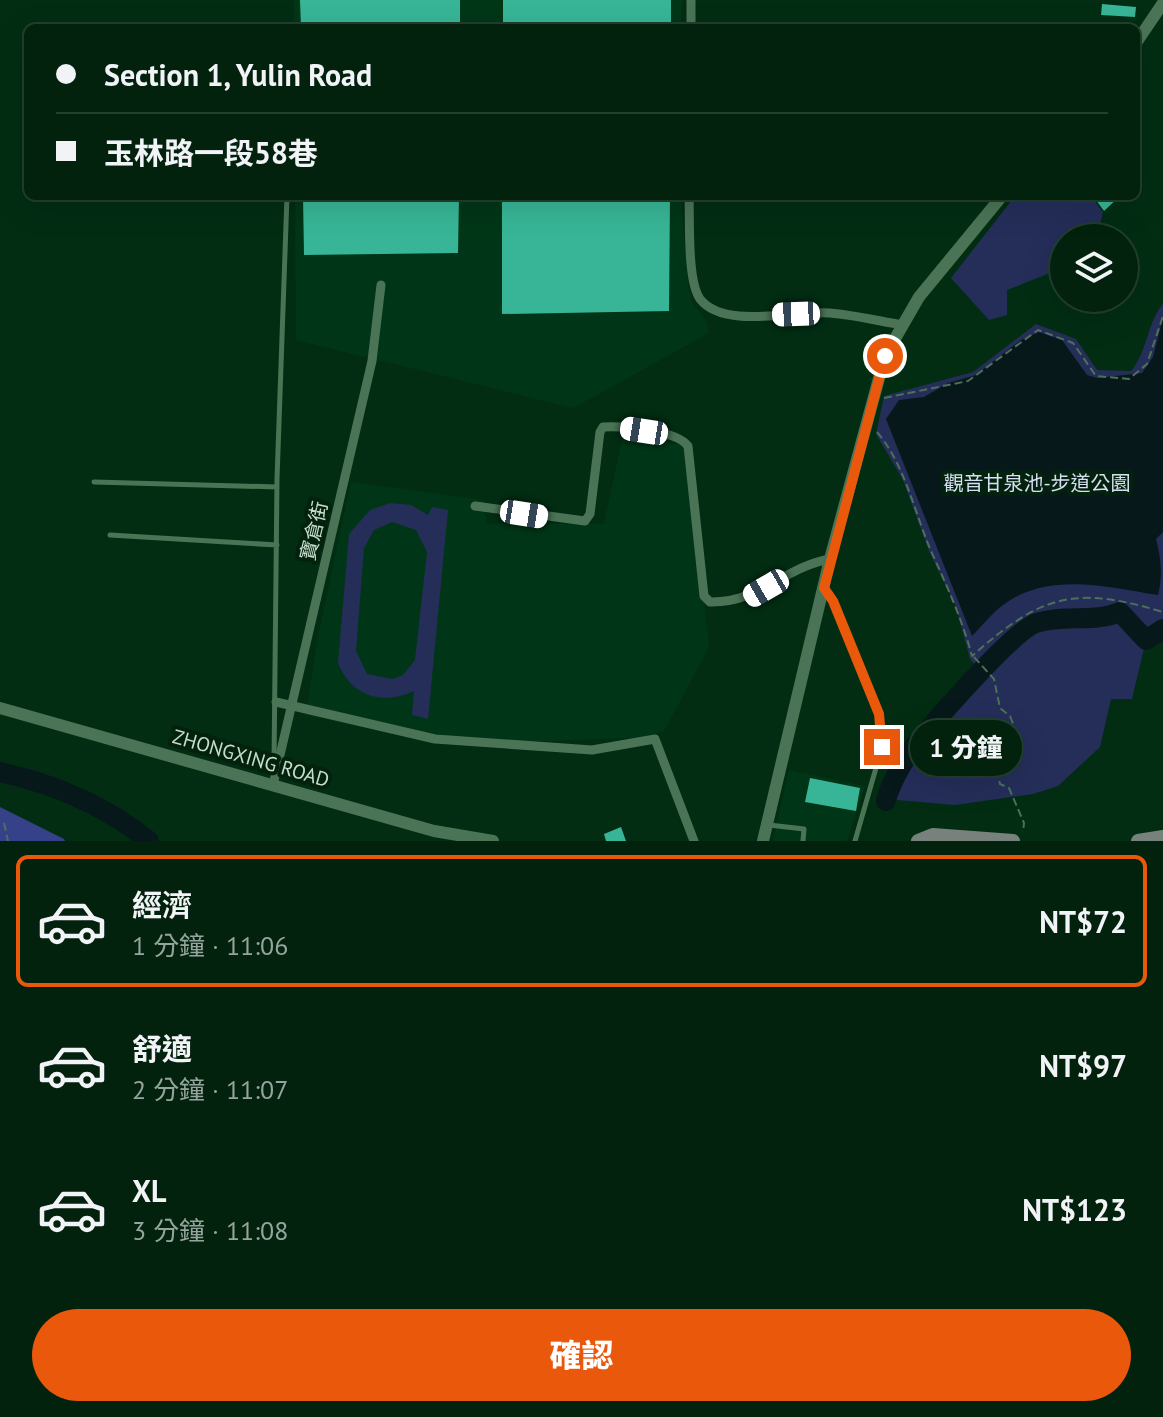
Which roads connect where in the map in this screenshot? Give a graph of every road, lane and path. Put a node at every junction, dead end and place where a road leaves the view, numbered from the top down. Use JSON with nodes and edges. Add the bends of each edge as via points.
{"nodes":[{"id":1,"x":691,"y":0,"type":"edge"},
{"id":2,"x":1163,"y":3,"type":"edge"},
{"id":3,"x":691,"y":24,"type":"edge"},
{"id":4,"x":1140,"y":37,"type":"edge"},
{"id":5,"x":287,"y":200,"type":"edge"},
{"id":6,"x":689,"y":200,"type":"edge"},
{"id":7,"x":999,"y":200,"type":"edge"},
{"id":8,"x":381,"y":285,"type":"dead end"},
{"id":9,"x":1163,"y":316,"type":"edge"},
{"id":10,"x":903,"y":325,"type":"junction"},
{"id":11,"x":888,"y":398,"type":"dead end"},
{"id":12,"x":867,"y":425,"type":"junction"},
{"id":13,"x":94,"y":482,"type":"dead end"},
{"id":14,"x":277,"y":487,"type":"junction"},
{"id":15,"x":475,"y":506,"type":"dead end"},
{"id":16,"x":110,"y":535,"type":"dead end"},
{"id":17,"x":277,"y":545,"type":"junction"},
{"id":18,"x":830,"y":559,"type":"junction"},
{"id":19,"x":824,"y":588,"type":"junction"},
{"id":20,"x":1163,"y":612,"type":"edge"},
{"id":21,"x":972,"y":656,"type":"junction"},
{"id":22,"x":276,"y":702,"type":"junction"},
{"id":23,"x":292,"y":705,"type":"junction"},
{"id":24,"x":0,"y":708,"type":"edge"},
{"id":25,"x":273,"y":785,"type":"junction"},
{"id":26,"x":4,"y":823,"type":"dead end"},
{"id":27,"x":768,"y":824,"type":"junction"},
{"id":28,"x":433,"y":836,"type":"edge"},
{"id":29,"x":1163,"y":837,"type":"edge"},
{"id":30,"x":8,"y":841,"type":"edge"},
{"id":31,"x":493,"y":841,"type":"edge"},
{"id":32,"x":694,"y":841,"type":"edge"},
{"id":33,"x":763,"y":841,"type":"edge"},
{"id":34,"x":803,"y":841,"type":"edge"},
{"id":35,"x":855,"y":841,"type":"edge"},
{"id":36,"x":918,"y":841,"type":"edge"},
{"id":37,"x":1013,"y":841,"type":"edge"},
{"id":38,"x":1022,"y":841,"type":"edge"},
{"id":39,"x":1138,"y":841,"type":"edge"}],
"edges":[{"from":1,"to":3,"type":"street"},
{"from":2,"to":4,"type":"street"},
{"from":5,"to":14,"type":"lane"},
{"from":6,"to":10,"type":"street","via":[[694,278],[698,297],[711,310],[733,316],[828,313]]},
{"from":7,"to":10,"type":"street","via":[[919,297]]},
{"from":8,"to":23,"type":"street","name":"寶倉街","via":[[372,361]]},
{"from":9,"to":11,"type":"path","via":[[1147,364],[1129,379],[1096,376],[1073,343],[1038,330],[968,381]]},
{"from":10,"to":12,"type":"street","via":[[885,356]]},
{"from":12,"to":18,"type":"street"},
{"from":12,"to":21,"type":"path","via":[[889,448],[904,479],[958,607]]},
{"from":13,"to":14,"type":"lane"},
{"from":14,"to":17,"type":"lane"},
{"from":15,"to":18,"type":"street","via":[[585,521],[600,432],[617,426],[680,438],[688,446],[704,596],[710,602],[750,598],[807,563]]},
{"from":16,"to":17,"type":"lane"},
{"from":17,"to":22,"type":"lane"},
{"from":18,"to":19,"type":"street"},
{"from":19,"to":27,"type":"street"},
{"from":19,"to":35,"type":"lane","via":[[879,714],[882,747]]},
{"from":20,"to":21,"type":"path","via":[[1098,598],[1054,602],[1032,609]]},
{"from":21,"to":38,"type":"path","via":[[994,679],[1000,708],[1016,731],[996,766],[1000,784],[1009,788],[1024,823]]},
{"from":22,"to":23,"type":"street"},
{"from":22,"to":25,"type":"lane"},
{"from":23,"to":25,"type":"street","name":"寶倉街"},
{"from":23,"to":32,"type":"street","via":[[435,739],[592,750],[655,739]]},
{"from":24,"to":25,"type":"street","name":"ZHONGXING ROAD"},
{"from":25,"to":28,"type":"street","name":"ZHONGXING ROAD"},
{"from":26,"to":30,"type":"path"},
{"from":27,"to":33,"type":"street"},
{"from":27,"to":34,"type":"lane","via":[[804,829]]},
{"from":28,"to":31,"type":"street","name":"ZHONGXING ROAD"},
{"from":29,"to":39,"type":"main road"},
{"from":36,"to":37,"type":"main road","via":[[933,835]]}]}
